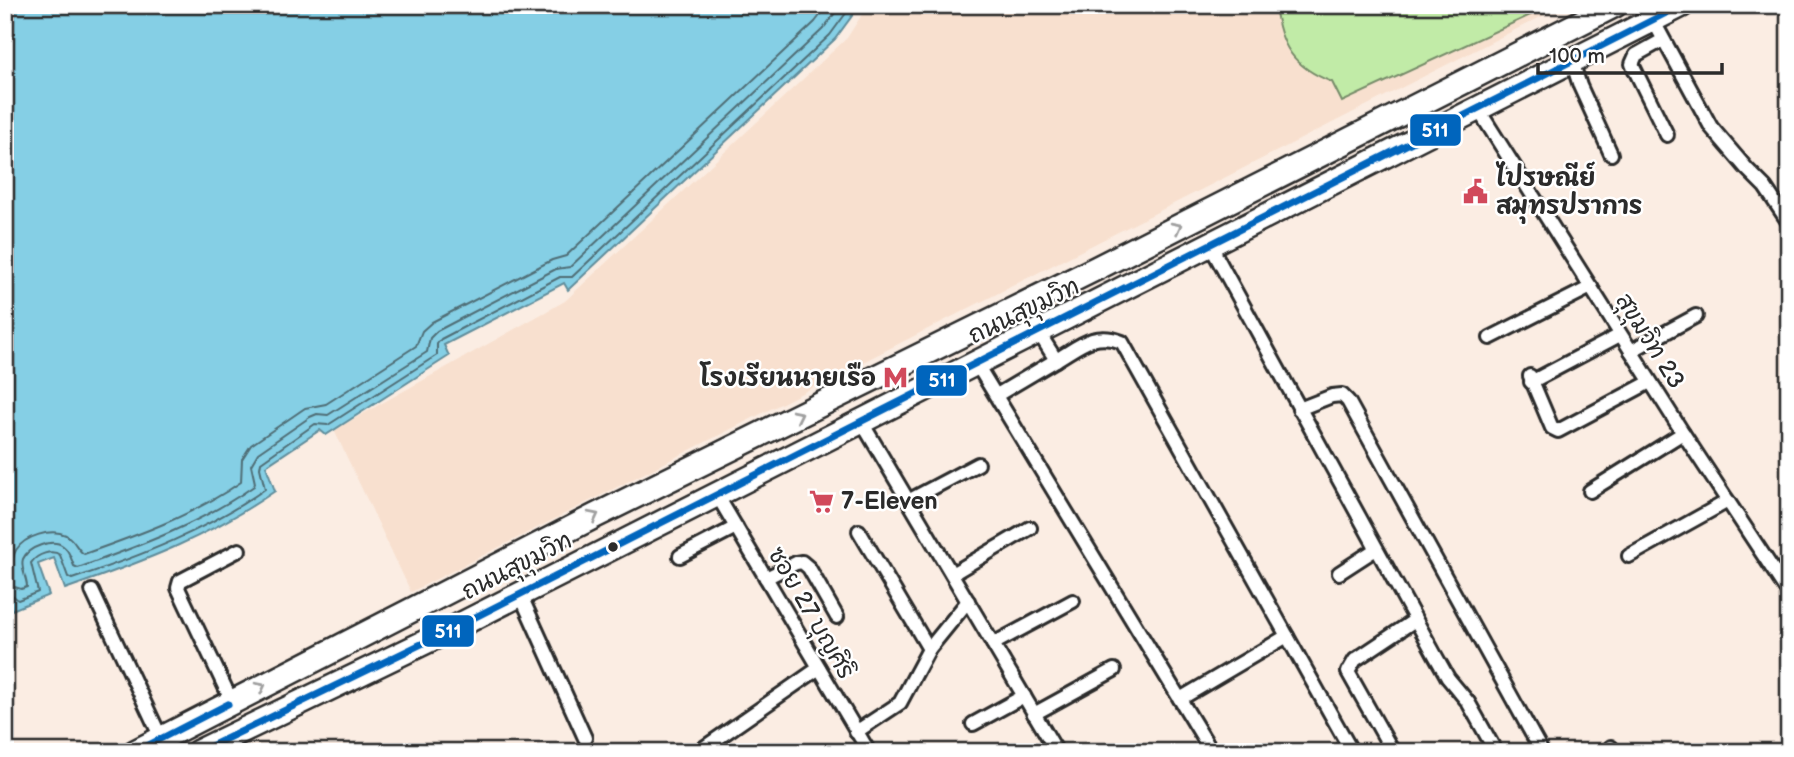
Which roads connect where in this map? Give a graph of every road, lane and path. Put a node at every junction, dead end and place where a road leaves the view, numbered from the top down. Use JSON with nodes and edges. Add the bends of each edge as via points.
{"nodes":[{"id":1,"x":1615,"y":5,"type":"edge"},
{"id":2,"x":1682,"y":5,"type":"edge"},
{"id":3,"x":1658,"y":30,"type":"junction"},
{"id":4,"x":1572,"y":61,"type":"junction"},
{"id":5,"x":1478,"y":109,"type":"junction"},
{"id":6,"x":1667,"y":135,"type":"dead end"},
{"id":7,"x":1611,"y":154,"type":"dead end"},
{"id":8,"x":1789,"y":223,"type":"edge"},
{"id":9,"x":1209,"y":243,"type":"junction"},
{"id":10,"x":1141,"y":245,"type":"junction"},
{"id":11,"x":1097,"y":268,"type":"junction"},
{"id":12,"x":1148,"y":278,"type":"junction"},
{"id":13,"x":1591,"y":287,"type":"junction"},
{"id":14,"x":1125,"y":289,"type":"junction"},
{"id":15,"x":1696,"y":316,"type":"dead end"},
{"id":16,"x":1040,"y":333,"type":"junction"},
{"id":17,"x":1620,"y":335,"type":"junction"},
{"id":18,"x":1490,"y":338,"type":"dead end"},
{"id":19,"x":1631,"y":351,"type":"junction"},
{"id":20,"x":1056,"y":360,"type":"junction"},
{"id":21,"x":976,"y":363,"type":"junction"},
{"id":22,"x":1650,"y":382,"type":"junction"},
{"id":23,"x":997,"y":395,"type":"junction"},
{"id":24,"x":1299,"y":409,"type":"junction"},
{"id":25,"x":861,"y":421,"type":"junction"},
{"id":26,"x":1683,"y":433,"type":"junction"},
{"id":27,"x":978,"y":464,"type":"dead end"},
{"id":28,"x":1590,"y":491,"type":"dead end"},
{"id":29,"x":717,"y":495,"type":"junction"},
{"id":30,"x":908,"y":500,"type":"junction"},
{"id":31,"x":1728,"y":502,"type":"junction"},
{"id":32,"x":736,"y":527,"type":"junction"},
{"id":33,"x":1030,"y":528,"type":"dead end"},
{"id":34,"x":859,"y":531,"type":"dead end"},
{"id":35,"x":239,"y":550,"type":"dead end"},
{"id":36,"x":1376,"y":550,"type":"junction"},
{"id":37,"x":680,"y":556,"type":"dead end"},
{"id":38,"x":1629,"y":556,"type":"dead end"},
{"id":39,"x":1339,"y":573,"type":"dead end"},
{"id":40,"x":952,"y":574,"type":"junction"},
{"id":41,"x":766,"y":578,"type":"junction"},
{"id":42,"x":92,"y":591,"type":"dead end"},
{"id":43,"x":520,"y":594,"type":"junction"},
{"id":44,"x":1789,"y":594,"type":"edge"},
{"id":45,"x":1073,"y":600,"type":"dead end"},
{"id":46,"x":968,"y":601,"type":"junction"},
{"id":47,"x":837,"y":617,"type":"dead end"},
{"id":48,"x":1415,"y":620,"type":"junction"},
{"id":49,"x":1287,"y":636,"type":"junction"},
{"id":50,"x":993,"y":644,"type":"junction"},
{"id":51,"x":929,"y":649,"type":"junction"},
{"id":52,"x":326,"y":654,"type":"junction"},
{"id":53,"x":819,"y":668,"type":"junction"},
{"id":54,"x":1114,"y":670,"type":"dead end"},
{"id":55,"x":340,"y":683,"type":"junction"},
{"id":56,"x":1024,"y":696,"type":"junction"},
{"id":57,"x":1180,"y":699,"type":"junction"},
{"id":58,"x":232,"y":702,"type":"junction"},
{"id":59,"x":1034,"y":714,"type":"junction"},
{"id":60,"x":973,"y":724,"type":"dead end"},
{"id":61,"x":856,"y":732,"type":"junction"},
{"id":62,"x":162,"y":738,"type":"junction"},
{"id":63,"x":585,"y":738,"type":"dead end"},
{"id":64,"x":206,"y":750,"type":"edge"},
{"id":65,"x":135,"y":752,"type":"edge"},
{"id":66,"x":698,"y":752,"type":"edge"},
{"id":67,"x":869,"y":752,"type":"edge"},
{"id":68,"x":1057,"y":752,"type":"edge"},
{"id":69,"x":1212,"y":752,"type":"edge"},
{"id":70,"x":1352,"y":752,"type":"edge"},
{"id":71,"x":1393,"y":752,"type":"edge"},
{"id":72,"x":1496,"y":752,"type":"edge"},
{"id":73,"x":1542,"y":752,"type":"edge"}],
"edges":[{"from":10,"to":1,"type":"highway","name":"ถนนสุขุมวิท","one_way":true},
{"from":2,"to":3,"type":"highway","name":"ถนนสุขุมวิท"},
{"from":3,"to":4,"type":"highway","name":"ถนนสุขุมวิท"},
{"from":3,"to":6,"type":"street","via":[[1632,64]]},
{"from":3,"to":8,"type":"street","via":[[1711,127],[1765,187]]},
{"from":4,"to":5,"type":"highway","name":"ถนนสุขุมวิท"},
{"from":4,"to":7,"type":"street"},
{"from":5,"to":9,"type":"highway","name":"ถนนสุขุมวิท"},
{"from":5,"to":13,"type":"street","name":"สุขุมวิท 23"},
{"from":9,"to":12,"type":"highway","name":"ถนนสุขุมวิท"},
{"from":9,"to":24,"type":"street"},
{"from":10,"to":11,"type":"highway","name":"ถนนสุขุมวิท"},
{"from":10,"to":12,"type":"highway"},
{"from":11,"to":14,"type":"highway"},
{"from":52,"to":11,"type":"highway","name":"ถนนสุขุมวิท","one_way":true},
{"from":12,"to":14,"type":"highway","name":"ถนนสุขุมวิท"},
{"from":13,"to":17,"type":"street","name":"สุขุมวิท 23"},
{"from":13,"to":18,"type":"street"},
{"from":14,"to":16,"type":"highway","name":"ถนนสุขุมวิท"},
{"from":15,"to":19,"type":"street"},
{"from":16,"to":20,"type":"street"},
{"from":16,"to":21,"type":"highway","name":"ถนนสุขุมวิท"},
{"from":17,"to":19,"type":"street","name":"สุขุมวิท 23"},
{"from":17,"to":22,"type":"street","via":[[1531,379],[1552,428],[1558,431]]},
{"from":19,"to":22,"type":"street","name":"สุขุมวิท 23"},
{"from":20,"to":23,"type":"street"},
{"from":20,"to":49,"type":"street","via":[[1097,337],[1122,342]]},
{"from":21,"to":23,"type":"street"},
{"from":21,"to":25,"type":"highway","name":"ถนนสุขุมวิท"},
{"from":22,"to":26,"type":"street","name":"สุขุมวิท 23"},
{"from":23,"to":57,"type":"street"},
{"from":24,"to":36,"type":"street"},
{"from":24,"to":73,"type":"street","via":[[1332,396],[1342,395],[1348,401]]},
{"from":25,"to":29,"type":"highway","name":"ถนนสุขุมวิท"},
{"from":25,"to":30,"type":"street"},
{"from":26,"to":28,"type":"street"},
{"from":26,"to":31,"type":"street","name":"สุขุมวิท 23"},
{"from":27,"to":30,"type":"street"},
{"from":29,"to":32,"type":"street","name":"ซอย 27 บุญศิริ"},
{"from":29,"to":43,"type":"highway","name":"ถนนสุขุมวิท"},
{"from":30,"to":40,"type":"street"},
{"from":31,"to":38,"type":"street"},
{"from":31,"to":44,"type":"street","name":"สุขุมวิท 23"},
{"from":32,"to":37,"type":"street"},
{"from":32,"to":41,"type":"street","name":"ซอย 27 บุญศิริ"},
{"from":33,"to":40,"type":"street"},
{"from":34,"to":51,"type":"street"},
{"from":35,"to":58,"type":"street","via":[[180,581],[178,588]]},
{"from":36,"to":39,"type":"street"},
{"from":36,"to":48,"type":"street"},
{"from":40,"to":46,"type":"street"},
{"from":41,"to":47,"type":"street","via":[[802,562]]},
{"from":41,"to":53,"type":"street","name":"ซอย 27 บุญศิริ"},
{"from":42,"to":62,"type":"street"},
{"from":43,"to":55,"type":"highway","name":"ถนนสุขุมวิท"},
{"from":43,"to":63,"type":"street"},
{"from":45,"to":50,"type":"street"},
{"from":46,"to":50,"type":"street"},
{"from":46,"to":51,"type":"street"},
{"from":48,"to":71,"type":"street","via":[[1355,660],[1348,673]]},
{"from":48,"to":72,"type":"street"},
{"from":49,"to":57,"type":"street"},
{"from":49,"to":70,"type":"street"},
{"from":50,"to":56,"type":"street"},
{"from":51,"to":61,"type":"street","via":[[900,703]]},
{"from":52,"to":55,"type":"highway"},
{"from":58,"to":52,"type":"highway","name":"ถนนสุขุมวิท","one_way":true},
{"from":53,"to":61,"type":"street","name":"ซอย 27 บุญศิริ"},
{"from":53,"to":66,"type":"street"},
{"from":54,"to":59,"type":"street"},
{"from":55,"to":64,"type":"highway","name":"ถนนสุขุมวิท"},
{"from":56,"to":59,"type":"street"},
{"from":56,"to":60,"type":"street"},
{"from":57,"to":69,"type":"street"},
{"from":58,"to":62,"type":"highway","name":"ถนนสุขุมวิท"},
{"from":59,"to":68,"type":"street"},
{"from":61,"to":67,"type":"street","name":"ซอย 27 บุญศิริ"},
{"from":62,"to":65,"type":"highway","name":"ถนนสุขุมวิท"}]}
